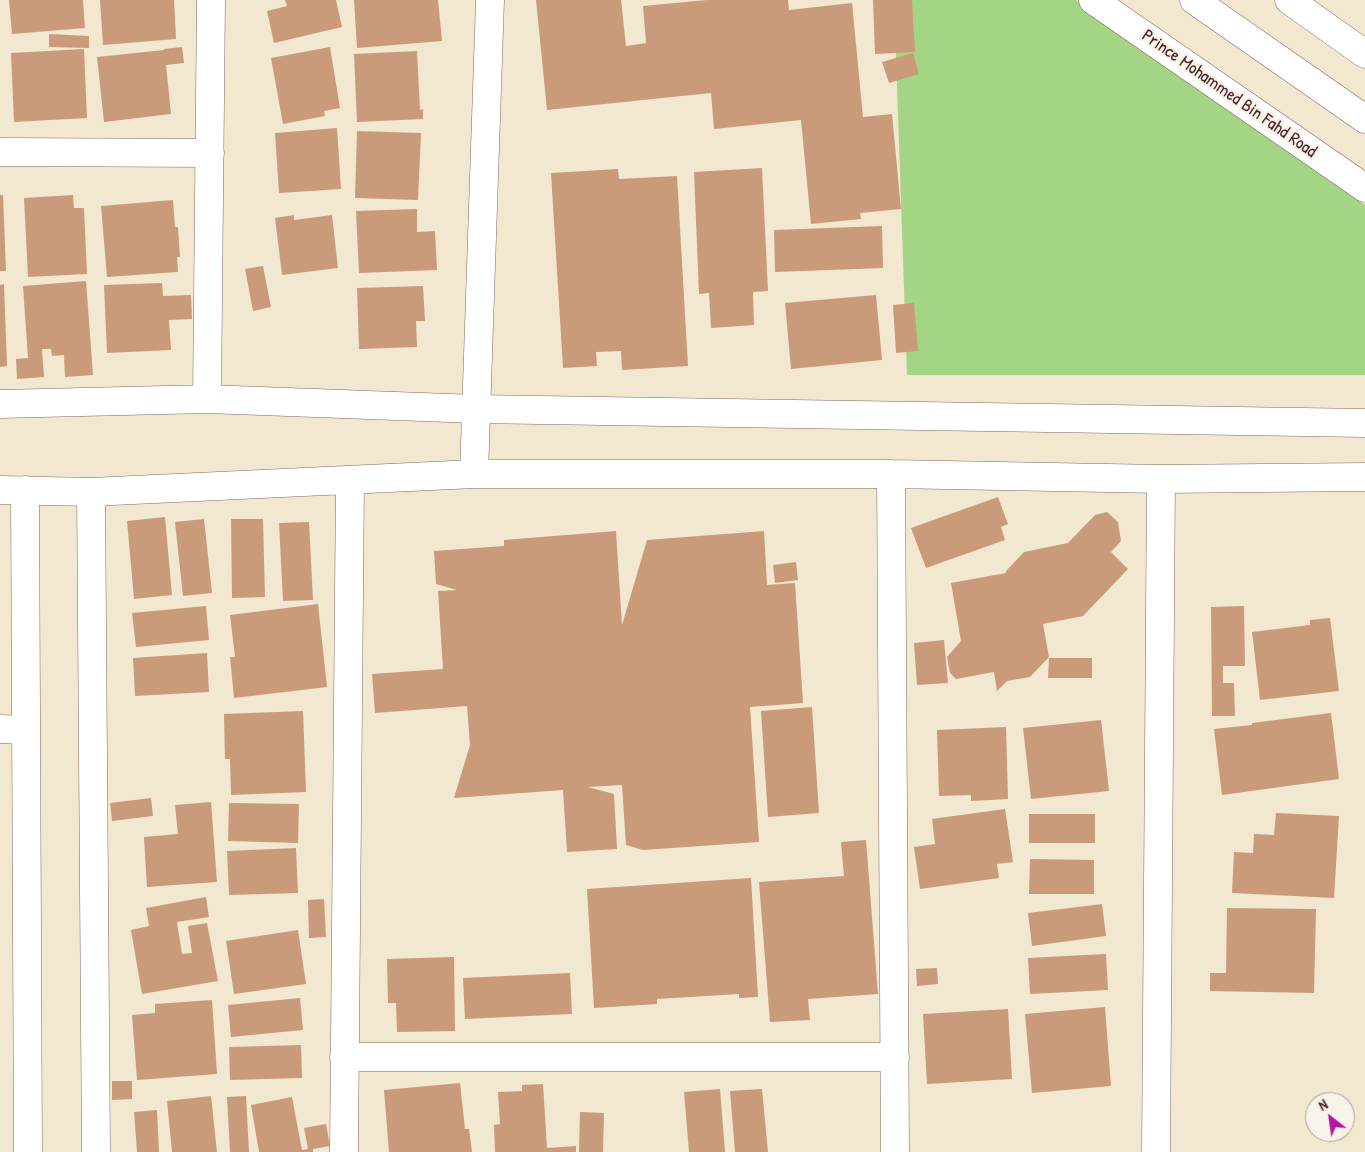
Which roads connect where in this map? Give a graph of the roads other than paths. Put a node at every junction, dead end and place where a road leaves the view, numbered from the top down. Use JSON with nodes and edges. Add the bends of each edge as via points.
{"nodes":[{"id":1,"x":211,"y":0,"type":"edge"},
{"id":2,"x":490,"y":0,"type":"edge"},
{"id":3,"x":1093,"y":0,"type":"edge"},
{"id":4,"x":1194,"y":0,"type":"edge"},
{"id":5,"x":1289,"y":0,"type":"edge"},
{"id":6,"x":1365,"y":54,"type":"edge"},
{"id":7,"x":1365,"y":119,"type":"edge"},
{"id":8,"x":0,"y":152,"type":"edge"},
{"id":9,"x":210,"y":153,"type":"junction"},
{"id":10,"x":1365,"y":188,"type":"edge"},
{"id":11,"x":207,"y":399,"type":"junction"},
{"id":12,"x":0,"y":404,"type":"edge"},
{"id":13,"x":476,"y":409,"type":"junction"},
{"id":14,"x":1365,"y":423,"type":"edge"},
{"id":15,"x":474,"y":474,"type":"junction"},
{"id":16,"x":891,"y":474,"type":"junction"},
{"id":17,"x":1365,"y":477,"type":"edge"},
{"id":18,"x":1161,"y":479,"type":"junction"},
{"id":19,"x":350,"y":480,"type":"junction"},
{"id":20,"x":12,"y":490,"type":"edge"},
{"id":21,"x":91,"y":492,"type":"junction"},
{"id":22,"x":13,"y":729,"type":"edge"},
{"id":23,"x":344,"y":1057,"type":"junction"},
{"id":24,"x":895,"y":1057,"type":"junction"},
{"id":25,"x":28,"y":1152,"type":"edge"},
{"id":26,"x":96,"y":1152,"type":"edge"},
{"id":27,"x":344,"y":1152,"type":"edge"},
{"id":28,"x":895,"y":1152,"type":"edge"},
{"id":29,"x":1156,"y":1152,"type":"edge"}],
"edges":[{"from":1,"to":9,"type":"main road"},
{"from":2,"to":13,"type":"main road"},
{"from":3,"to":10,"type":"main road","name":"Prince Mohammed Bin Fahd Road"},
{"from":4,"to":7,"type":"main road"},
{"from":5,"to":6,"type":"main road"},
{"from":8,"to":9,"type":"main road"},
{"from":9,"to":11,"type":"main road"},
{"from":11,"to":12,"type":"main road"},
{"from":11,"to":13,"type":"main road"},
{"from":13,"to":14,"type":"main road"},
{"from":13,"to":15,"type":"main road"},
{"from":15,"to":16,"type":"main road"},
{"from":15,"to":19,"type":"main road"},
{"from":16,"to":18,"type":"main road"},
{"from":16,"to":24,"type":"main road"},
{"from":17,"to":18,"type":"main road"},
{"from":18,"to":29,"type":"main road"},
{"from":19,"to":21,"type":"main road"},
{"from":19,"to":23,"type":"main road"},
{"from":20,"to":21,"type":"main road"},
{"from":20,"to":22,"type":"main road"},
{"from":21,"to":26,"type":"main road"},
{"from":22,"to":25,"type":"main road"},
{"from":23,"to":24,"type":"main road"},
{"from":23,"to":27,"type":"main road"},
{"from":24,"to":28,"type":"main road"}]}
